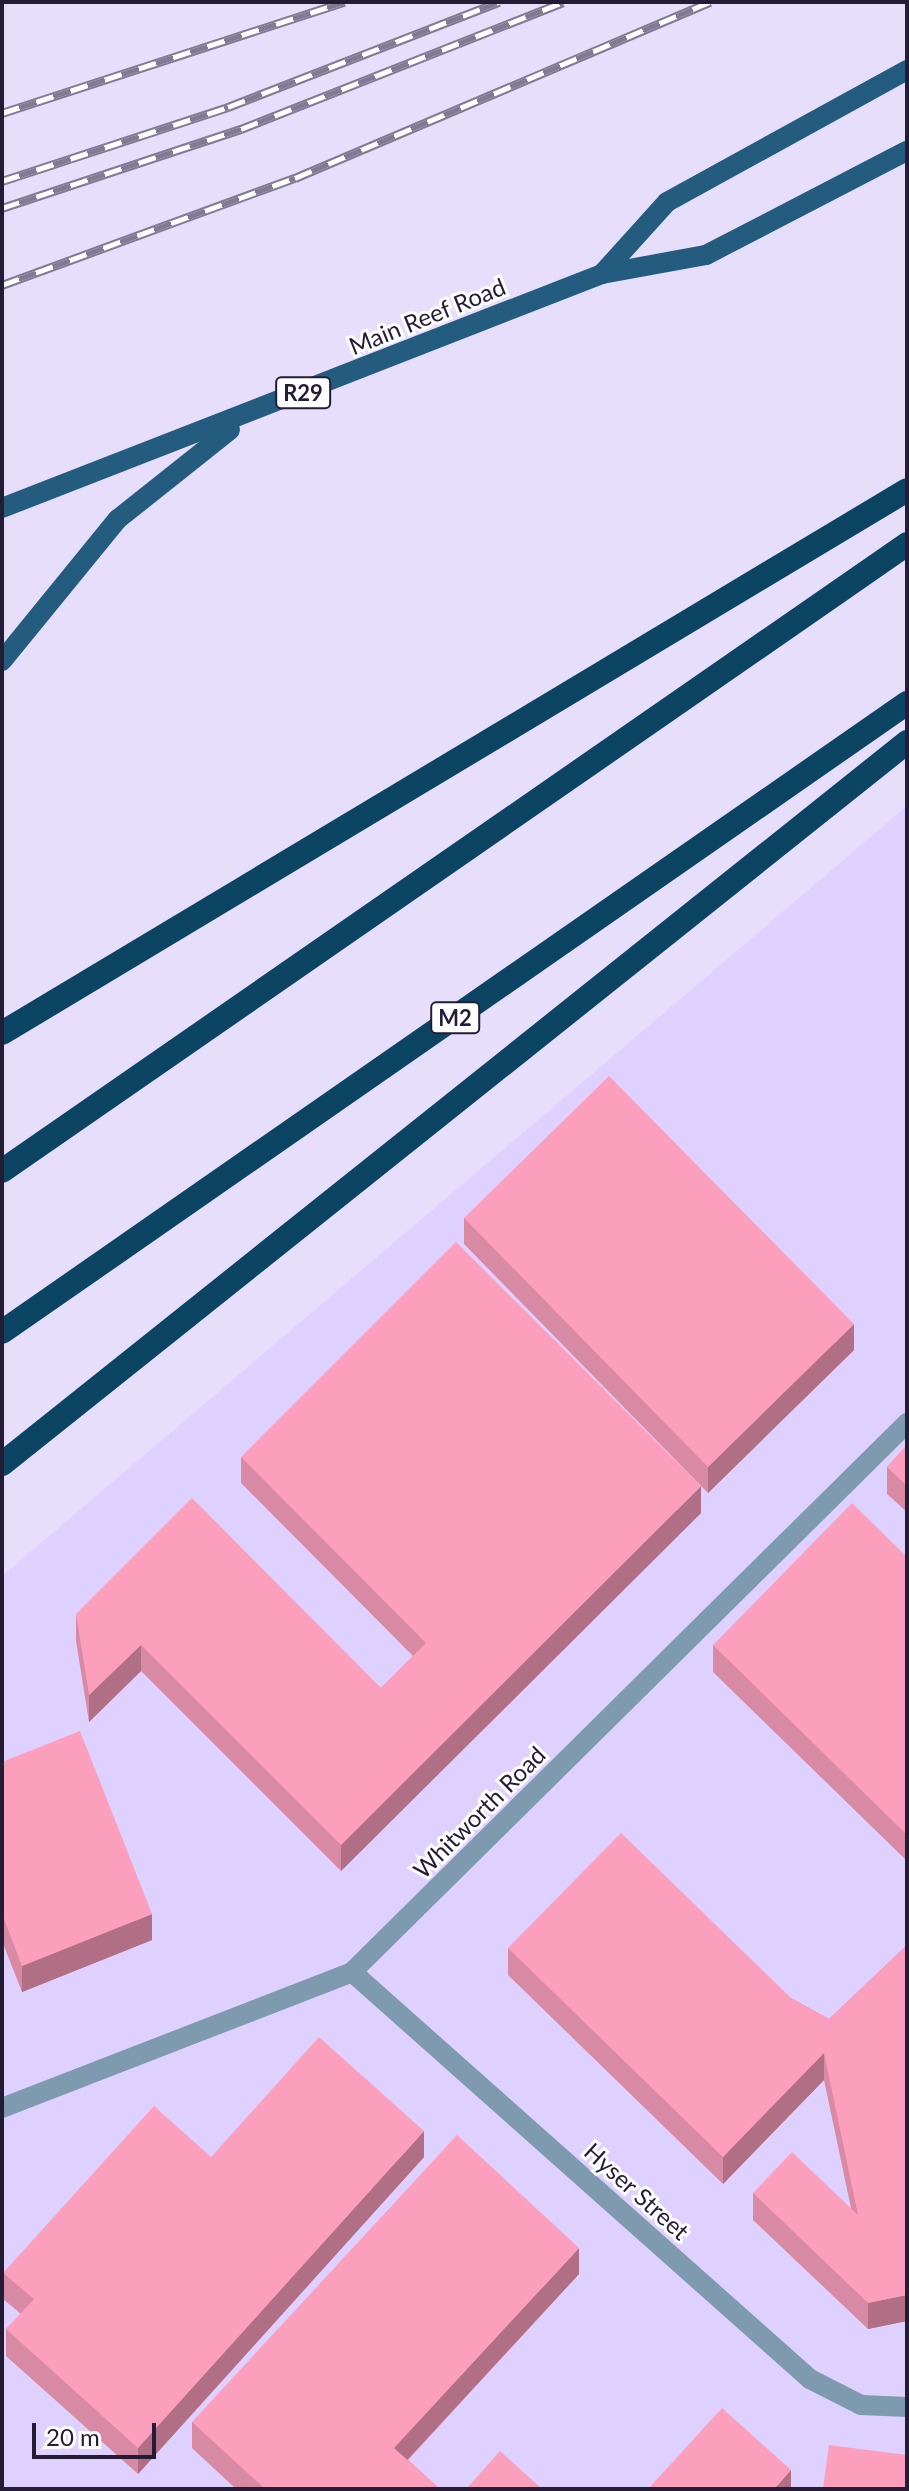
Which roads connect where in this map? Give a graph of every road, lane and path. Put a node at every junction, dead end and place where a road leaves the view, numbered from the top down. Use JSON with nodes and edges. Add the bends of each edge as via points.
{"nodes":[{"id":1,"x":907,"y":70,"type":"edge"},
{"id":2,"x":907,"y":151,"type":"edge"},
{"id":3,"x":602,"y":274,"type":"junction"},
{"id":4,"x":253,"y":413,"type":"junction"},
{"id":5,"x":907,"y":490,"type":"edge"},
{"id":6,"x":2,"y":508,"type":"edge"},
{"id":7,"x":907,"y":544,"type":"edge"},
{"id":8,"x":2,"y":661,"type":"edge"},
{"id":9,"x":907,"y":703,"type":"edge"},
{"id":10,"x":907,"y":742,"type":"edge"},
{"id":11,"x":2,"y":1033,"type":"edge"},
{"id":12,"x":2,"y":1171,"type":"edge"},
{"id":13,"x":2,"y":1332,"type":"edge"},
{"id":14,"x":907,"y":1423,"type":"edge"},
{"id":15,"x":2,"y":1464,"type":"edge"},
{"id":16,"x":352,"y":1972,"type":"junction"},
{"id":17,"x":2,"y":2108,"type":"edge"},
{"id":18,"x":907,"y":2407,"type":"edge"}],
"edges":[{"from":1,"to":3,"type":"main road","name":"Main Reef Road","number":"R29","via":[[667,202]]},
{"from":2,"to":3,"type":"main road","name":"Main Reef Road","number":"R29","via":[[706,255]]},
{"from":3,"to":4,"type":"main road","name":"Main Reef Road","number":"R29"},
{"from":4,"to":6,"type":"main road","name":"Main Reef Road","number":"R29"},
{"from":4,"to":8,"type":"main road","via":[[118,519]]},
{"from":5,"to":11,"type":"highway"},
{"from":7,"to":12,"type":"highway"},
{"from":9,"to":13,"type":"highway","number":"M2"},
{"from":10,"to":15,"type":"highway"},
{"from":14,"to":16,"type":"street","name":"Whitworth Road"},
{"from":16,"to":17,"type":"street","name":"Whitworth Road"},
{"from":16,"to":18,"type":"street","name":"Hyser Street","via":[[810,2379],[861,2405]]}]}
